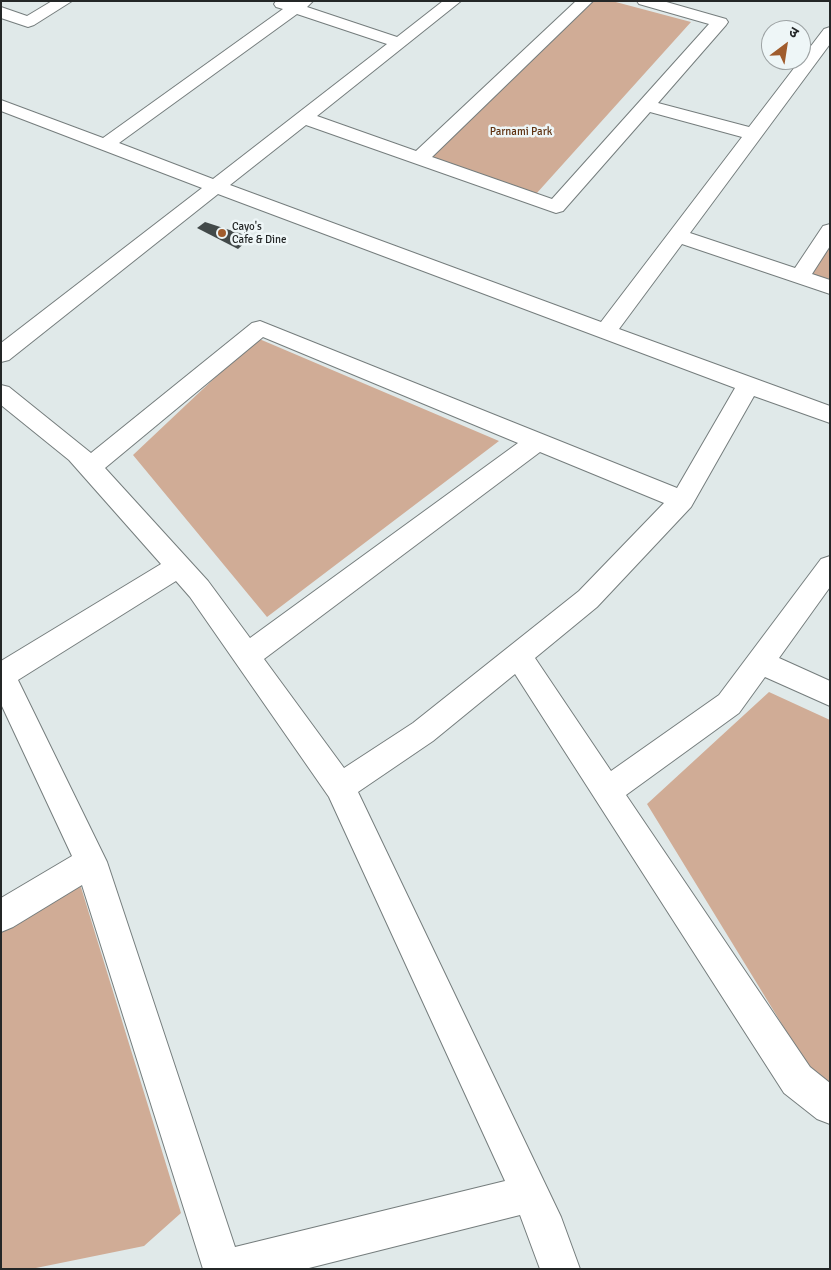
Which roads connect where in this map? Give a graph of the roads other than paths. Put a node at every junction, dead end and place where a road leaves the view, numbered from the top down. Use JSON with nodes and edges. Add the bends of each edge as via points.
{"nodes":[{"id":1,"x":64,"y":1,"type":"edge"},
{"id":2,"x":273,"y":1,"type":"edge"},
{"id":3,"x":453,"y":1,"type":"edge"},
{"id":4,"x":585,"y":1,"type":"edge"},
{"id":5,"x":645,"y":1,"type":"edge"},
{"id":6,"x":300,"y":5,"type":"edge"},
{"id":7,"x":1,"y":12,"type":"edge"},
{"id":8,"x":830,"y":32,"type":"edge"},
{"id":9,"x":400,"y":42,"type":"junction"},
{"id":10,"x":824,"y":49,"type":"edge"},
{"id":11,"x":646,"y":105,"type":"junction"},
{"id":12,"x":4,"y":110,"type":"edge"},
{"id":13,"x":304,"y":118,"type":"junction"},
{"id":14,"x":754,"y":134,"type":"junction"},
{"id":15,"x":106,"y":144,"type":"junction"},
{"id":16,"x":419,"y":159,"type":"junction"},
{"id":17,"x":216,"y":187,"type":"junction"},
{"id":18,"x":830,"y":230,"type":"edge"},
{"id":19,"x":677,"y":236,"type":"junction"},
{"id":20,"x":800,"y":277,"type":"junction"},
{"id":21,"x":830,"y":287,"type":"edge"},
{"id":22,"x":606,"y":332,"type":"junction"},
{"id":23,"x":1,"y":355,"type":"edge"},
{"id":24,"x":749,"y":385,"type":"junction"},
{"id":25,"x":1,"y":393,"type":"edge"},
{"id":26,"x":830,"y":415,"type":"edge"},
{"id":27,"x":537,"y":441,"type":"junction"},
{"id":28,"x":90,"y":467,"type":"junction"},
{"id":29,"x":682,"y":500,"type":"junction"},
{"id":30,"x":179,"y":566,"type":"junction"},
{"id":31,"x":830,"y":566,"type":"edge"},
{"id":32,"x":248,"y":656,"type":"junction"},
{"id":33,"x":518,"y":656,"type":"junction"},
{"id":34,"x":760,"y":662,"type":"junction"},
{"id":35,"x":2,"y":676,"type":"edge"},
{"id":36,"x":830,"y":694,"type":"edge"},
{"id":37,"x":340,"y":787,"type":"junction"},
{"id":38,"x":607,"y":791,"type":"junction"},
{"id":39,"x":92,"y":862,"type":"junction"},
{"id":40,"x":1,"y":916,"type":"edge"},
{"id":41,"x":830,"y":1106,"type":"edge"},
{"id":42,"x":530,"y":1194,"type":"junction"},
{"id":43,"x":224,"y":1269,"type":"edge"},
{"id":44,"x":560,"y":1269,"type":"edge"}],
"edges":[{"from":1,"to":7,"type":"street","via":[[28,22]]},
{"from":2,"to":6,"type":"street"},
{"from":3,"to":9,"type":"street"},
{"from":4,"to":16,"type":"street"},
{"from":5,"to":11,"type":"street","via":[[720,22]]},
{"from":6,"to":9,"type":"street"},
{"from":6,"to":15,"type":"street"},
{"from":8,"to":10,"type":"street"},
{"from":9,"to":13,"type":"street"},
{"from":10,"to":14,"type":"street"},
{"from":11,"to":14,"type":"street"},
{"from":11,"to":16,"type":"street","via":[[556,207]]},
{"from":12,"to":15,"type":"street"},
{"from":13,"to":16,"type":"street"},
{"from":13,"to":17,"type":"street"},
{"from":14,"to":19,"type":"street"},
{"from":15,"to":17,"type":"street"},
{"from":17,"to":22,"type":"street"},
{"from":17,"to":23,"type":"street"},
{"from":18,"to":20,"type":"street"},
{"from":19,"to":20,"type":"street"},
{"from":19,"to":22,"type":"street"},
{"from":20,"to":21,"type":"street"},
{"from":22,"to":24,"type":"street"},
{"from":24,"to":26,"type":"street"},
{"from":24,"to":29,"type":"street"},
{"from":25,"to":28,"type":"street"},
{"from":27,"to":28,"type":"street","via":[[260,328]]},
{"from":27,"to":29,"type":"street"},
{"from":27,"to":32,"type":"street"},
{"from":28,"to":30,"type":"street"},
{"from":29,"to":33,"type":"street","via":[[588,599]]},
{"from":30,"to":32,"type":"street"},
{"from":30,"to":35,"type":"street"},
{"from":31,"to":34,"type":"street"},
{"from":32,"to":37,"type":"street"},
{"from":33,"to":37,"type":"street","via":[[423,732]]},
{"from":33,"to":38,"type":"street"},
{"from":34,"to":36,"type":"street"},
{"from":34,"to":38,"type":"street","via":[[729,704]]},
{"from":35,"to":39,"type":"street"},
{"from":37,"to":42,"type":"street"},
{"from":38,"to":41,"type":"street","via":[[797,1080]]},
{"from":39,"to":40,"type":"street"},
{"from":39,"to":43,"type":"street"},
{"from":42,"to":43,"type":"street"},
{"from":42,"to":44,"type":"street"}]}
